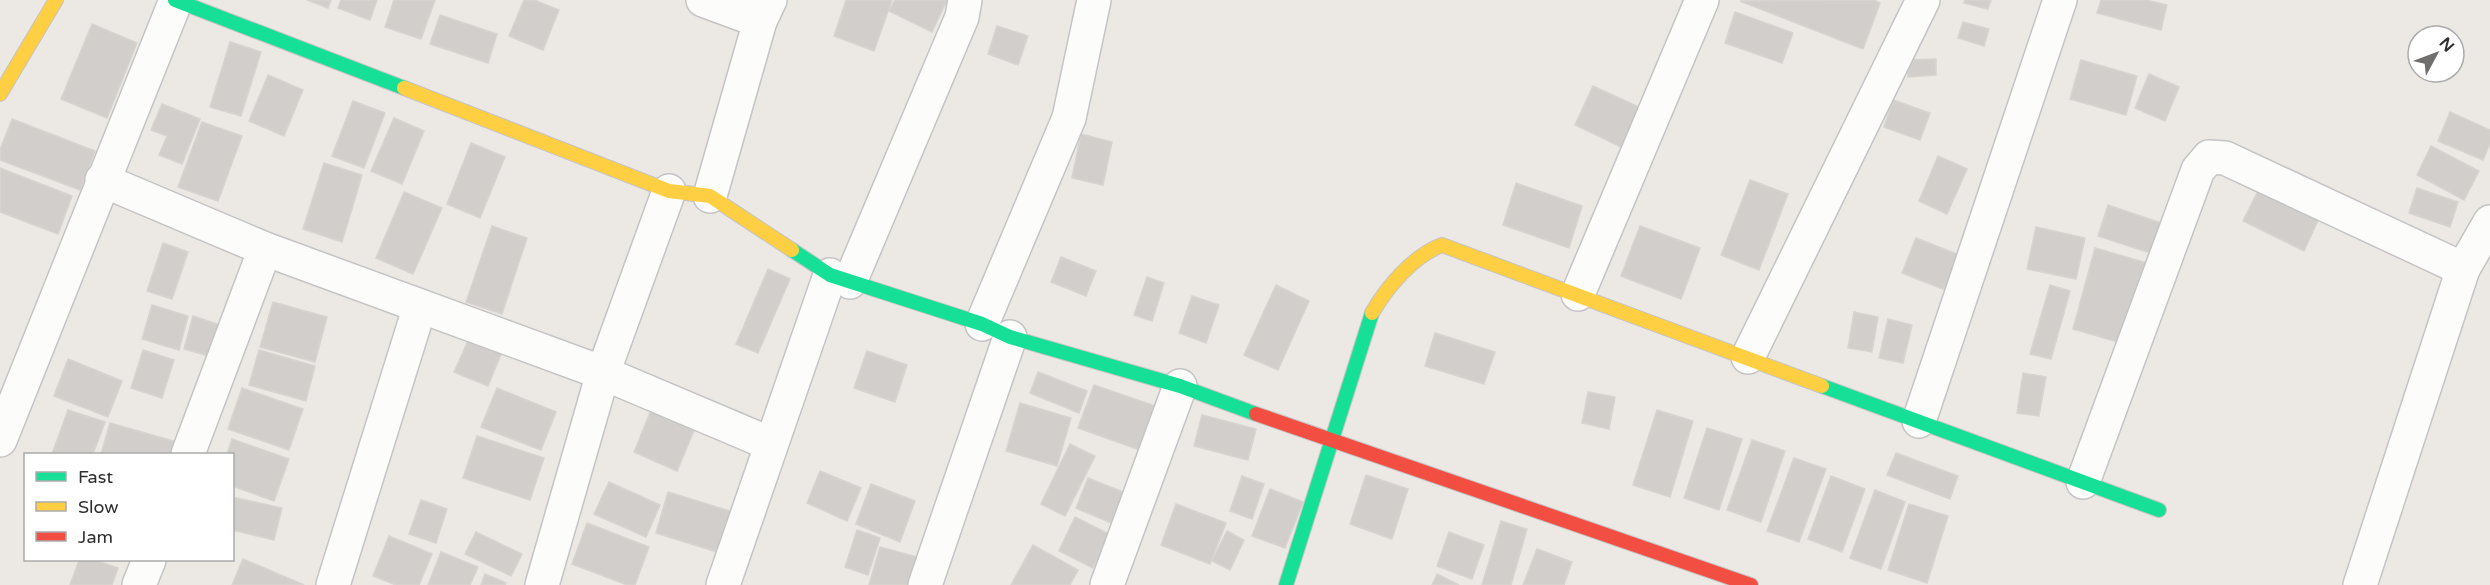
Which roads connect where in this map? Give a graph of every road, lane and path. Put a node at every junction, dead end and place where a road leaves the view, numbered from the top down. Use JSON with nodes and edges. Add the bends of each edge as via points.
{"nodes":[{"id":1,"x":56,"y":0,"type":"edge"},
{"id":2,"x":176,"y":0,"type":"edge"},
{"id":3,"x":703,"y":0,"type":"edge"},
{"id":4,"x":965,"y":0,"type":"edge"},
{"id":5,"x":1094,"y":0,"type":"edge"},
{"id":6,"x":1702,"y":0,"type":"edge"},
{"id":7,"x":1923,"y":0,"type":"edge"},
{"id":8,"x":2060,"y":0,"type":"edge"},
{"id":9,"x":765,"y":11,"type":"edge"},
{"id":10,"x":0,"y":94,"type":"edge"},
{"id":11,"x":102,"y":180,"type":"junction"},
{"id":12,"x":669,"y":191,"type":"junction"},
{"id":13,"x":710,"y":196,"type":"junction"},
{"id":14,"x":2490,"y":222,"type":"edge"},
{"id":15,"x":265,"y":249,"type":"junction"},
{"id":16,"x":2463,"y":269,"type":"junction"},
{"id":17,"x":840,"y":279,"type":"junction"},
{"id":18,"x":1578,"y":294,"type":"junction"},
{"id":19,"x":420,"y":306,"type":"junction"},
{"id":20,"x":996,"y":331,"type":"junction"},
{"id":21,"x":1748,"y":357,"type":"junction"},
{"id":22,"x":603,"y":374,"type":"junction"},
{"id":23,"x":1180,"y":386,"type":"junction"},
{"id":24,"x":1919,"y":421,"type":"junction"},
{"id":25,"x":0,"y":440,"type":"edge"},
{"id":26,"x":1331,"y":442,"type":"junction"},
{"id":27,"x":771,"y":444,"type":"junction"},
{"id":28,"x":188,"y":453,"type":"edge"},
{"id":29,"x":2083,"y":482,"type":"junction"},
{"id":30,"x":2159,"y":510,"type":"dead end"},
{"id":31,"x":149,"y":561,"type":"edge"},
{"id":32,"x":139,"y":585,"type":"edge"},
{"id":33,"x":333,"y":585,"type":"edge"},
{"id":34,"x":542,"y":585,"type":"edge"},
{"id":35,"x":723,"y":585,"type":"edge"},
{"id":36,"x":925,"y":585,"type":"edge"},
{"id":37,"x":1107,"y":585,"type":"edge"},
{"id":38,"x":1286,"y":585,"type":"edge"},
{"id":39,"x":1751,"y":585,"type":"edge"},
{"id":40,"x":2360,"y":585,"type":"edge"}],
"edges":[{"from":1,"to":10,"type":"street"},
{"from":2,"to":11,"type":"street"},
{"from":2,"to":12,"type":"street"},
{"from":3,"to":9,"type":"street"},
{"from":4,"to":17,"type":"street","via":[[962,16]]},
{"from":5,"to":20,"type":"street","via":[[1069,118]]},
{"from":6,"to":18,"type":"street"},
{"from":7,"to":21,"type":"street"},
{"from":8,"to":24,"type":"street"},
{"from":9,"to":13,"type":"street"},
{"from":11,"to":15,"type":"street"},
{"from":11,"to":25,"type":"street"},
{"from":12,"to":13,"type":"street"},
{"from":12,"to":22,"type":"street"},
{"from":13,"to":17,"type":"street"},
{"from":14,"to":16,"type":"street"},
{"from":15,"to":19,"type":"street"},
{"from":15,"to":28,"type":"street"},
{"from":16,"to":29,"type":"street","via":[[2225,158],[2209,157],[2198,170]]},
{"from":16,"to":40,"type":"street"},
{"from":17,"to":20,"type":"street"},
{"from":17,"to":27,"type":"street"},
{"from":18,"to":21,"type":"street"},
{"from":18,"to":26,"type":"street","via":[[1451,247],[1434,246],[1375,307]]},
{"from":19,"to":22,"type":"street"},
{"from":19,"to":33,"type":"street"},
{"from":20,"to":23,"type":"street"},
{"from":20,"to":36,"type":"street"},
{"from":21,"to":24,"type":"street"},
{"from":22,"to":27,"type":"street"},
{"from":22,"to":34,"type":"street"},
{"from":23,"to":26,"type":"street"},
{"from":23,"to":37,"type":"street"},
{"from":24,"to":29,"type":"street"},
{"from":26,"to":38,"type":"street"},
{"from":26,"to":39,"type":"street"},
{"from":27,"to":35,"type":"street"},
{"from":29,"to":30,"type":"street"},
{"from":31,"to":32,"type":"street"}]}
